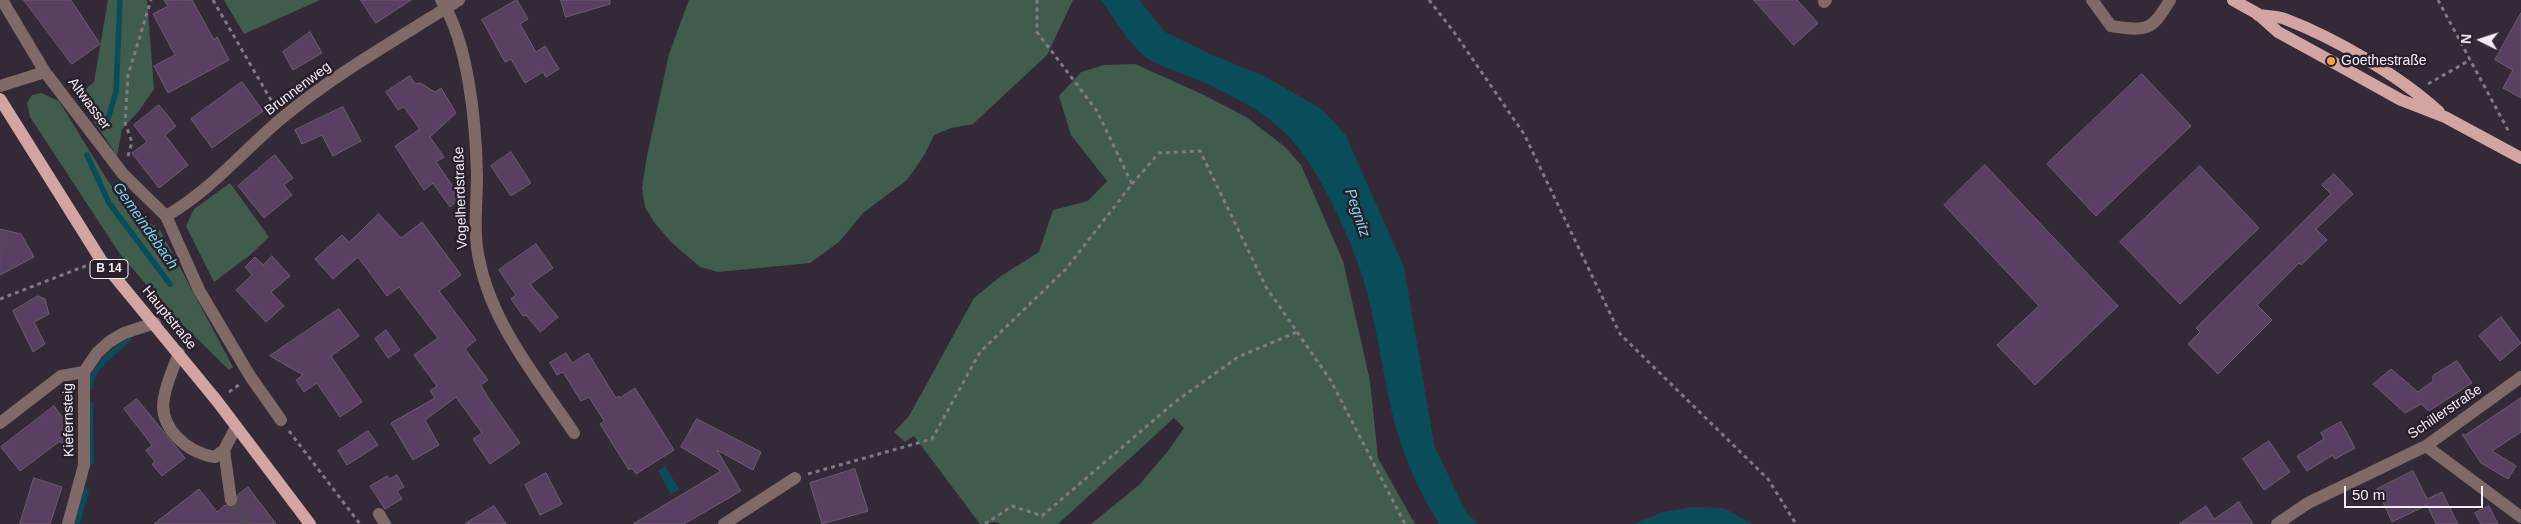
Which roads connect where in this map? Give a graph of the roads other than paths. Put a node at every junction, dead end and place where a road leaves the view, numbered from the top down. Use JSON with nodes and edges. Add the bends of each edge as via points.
{"nodes":[{"id":1,"x":2,"y":0,"type":"edge"},
{"id":2,"x":459,"y":0,"type":"edge"},
{"id":3,"x":2092,"y":0,"type":"edge"},
{"id":4,"x":2170,"y":0,"type":"edge"},
{"id":5,"x":2233,"y":0,"type":"edge"},
{"id":6,"x":443,"y":4,"type":"edge"},
{"id":7,"x":2258,"y":14,"type":"junction"},
{"id":8,"x":45,"y":72,"type":"junction"},
{"id":9,"x":0,"y":86,"type":"edge"},
{"id":10,"x":0,"y":99,"type":"edge"},
{"id":11,"x":5,"y":116,"type":"edge"},
{"id":12,"x":2444,"y":116,"type":"junction"},
{"id":13,"x":2521,"y":158,"type":"edge"},
{"id":14,"x":166,"y":216,"type":"junction"},
{"id":15,"x":155,"y":323,"type":"junction"},
{"id":16,"x":179,"y":353,"type":"junction"},
{"id":17,"x":84,"y":372,"type":"junction"},
{"id":18,"x":2521,"y":377,"type":"edge"},
{"id":19,"x":281,"y":420,"type":"road end"},
{"id":20,"x":0,"y":423,"type":"edge"},
{"id":21,"x":236,"y":427,"type":"junction"},
{"id":22,"x":574,"y":434,"type":"dead end"},
{"id":23,"x":2426,"y":446,"type":"junction"},
{"id":24,"x":224,"y":450,"type":"junction"},
{"id":25,"x":795,"y":478,"type":"road end"},
{"id":26,"x":231,"y":500,"type":"tunnel mouth"},
{"id":27,"x":2521,"y":517,"type":"edge"},
{"id":28,"x":68,"y":524,"type":"edge"},
{"id":29,"x":310,"y":524,"type":"edge"},
{"id":30,"x":724,"y":524,"type":"edge"},
{"id":31,"x":2278,"y":524,"type":"edge"}],
"edges":[{"from":1,"to":8,"type":"street","name":"Altwasser"},
{"from":2,"to":6,"type":"street","name":"Brunnenweg"},
{"from":3,"to":4,"type":"street","via":[[2112,26],[2140,30],[2157,22]]},
{"from":5,"to":7,"type":"main road"},
{"from":6,"to":14,"type":"street","name":"Brunnenweg","via":[[314,92],[190,202]]},
{"from":6,"to":22,"type":"street","name":"Vogelherdstraße","via":[[461,45],[471,100],[479,259],[500,322]]},
{"from":7,"to":12,"type":"main road","via":[[2278,32],[2331,62],[2401,100]]},
{"from":7,"to":12,"type":"main road","via":[[2283,18],[2339,45],[2416,91]]},
{"from":8,"to":9,"type":"street"},
{"from":8,"to":14,"type":"street","name":"Altwasser","via":[[123,174]]},
{"from":10,"to":11,"type":"main road","name":"Hauptstraße","number":"B 14"},
{"from":11,"to":15,"type":"main road","name":"Hauptstraße","number":"B 14","via":[[101,260]]},
{"from":12,"to":13,"type":"main road"},
{"from":14,"to":19,"type":"street","via":[[199,290],[250,376]]},
{"from":15,"to":16,"type":"main road","name":"Hauptstraße","number":"B 14"},
{"from":15,"to":17,"type":"street","name":"Kiefernsteig","via":[[124,333],[109,342]]},
{"from":16,"to":21,"type":"main road","name":"Hauptstraße","number":"B 14"},
{"from":16,"to":24,"type":"street","via":[[164,398],[163,414],[180,441],[200,455],[214,457]]},
{"from":17,"to":20,"type":"street","via":[[61,376]]},
{"from":17,"to":28,"type":"street","name":"Kiefernsteig","via":[[84,465]]},
{"from":18,"to":23,"type":"street","name":"Schillerstraße"},
{"from":21,"to":24,"type":"street"},
{"from":21,"to":29,"type":"main road","name":"Hauptstraße","number":"B 14"},
{"from":23,"to":27,"type":"street"},
{"from":23,"to":31,"type":"street","name":"Schillerstraße","via":[[2308,502]]},
{"from":24,"to":26,"type":"street"},
{"from":25,"to":30,"type":"street"}]}
